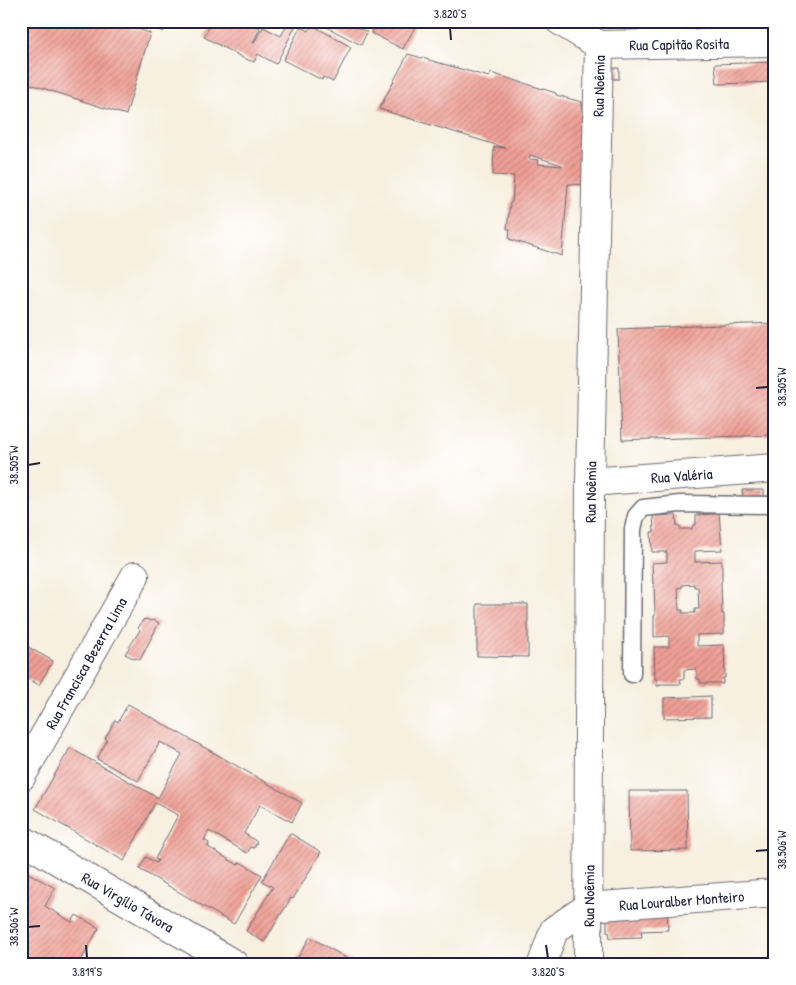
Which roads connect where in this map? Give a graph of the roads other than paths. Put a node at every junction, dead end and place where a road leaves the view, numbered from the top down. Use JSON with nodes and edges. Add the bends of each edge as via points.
{"nodes":[{"id":1,"x":560,"y":21,"type":"edge"},
{"id":2,"x":595,"y":33,"type":"edge"},
{"id":3,"x":775,"y":42,"type":"edge"},
{"id":4,"x":775,"y":468,"type":"edge"},
{"id":5,"x":590,"y":482,"type":"junction"},
{"id":6,"x":775,"y":505,"type":"edge"},
{"id":7,"x":135,"y":576,"type":"dead end"},
{"id":8,"x":632,"y":674,"type":"dead end"},
{"id":9,"x":21,"y":777,"type":"edge"},
{"id":10,"x":21,"y":839,"type":"edge"},
{"id":11,"x":775,"y":893,"type":"edge"},
{"id":12,"x":588,"y":907,"type":"junction"},
{"id":13,"x":234,"y":964,"type":"edge"},
{"id":14,"x":542,"y":964,"type":"edge"},
{"id":15,"x":588,"y":964,"type":"edge"}],
"edges":[{"from":1,"to":2,"type":"street"},
{"from":2,"to":3,"type":"street","name":"Rua Capitão Rosita"},
{"from":2,"to":5,"type":"street","name":"Rua Noêmia"},
{"from":4,"to":5,"type":"street","name":"Rua Valéria"},
{"from":5,"to":12,"type":"street","name":"Rua Noêmia"},
{"from":6,"to":8,"type":"lane","via":[[680,504],[643,508],[636,516],[633,529]]},
{"from":7,"to":9,"type":"street","name":"Rua Francisca Bezerra Lima"},
{"from":10,"to":13,"type":"street","name":"Rua Virgílio Távora"},
{"from":11,"to":12,"type":"street","name":"Rua Louralber Monteiro"},
{"from":12,"to":14,"type":"street","via":[[554,930]]},
{"from":12,"to":15,"type":"street","name":"Rua Noêmia"}]}
